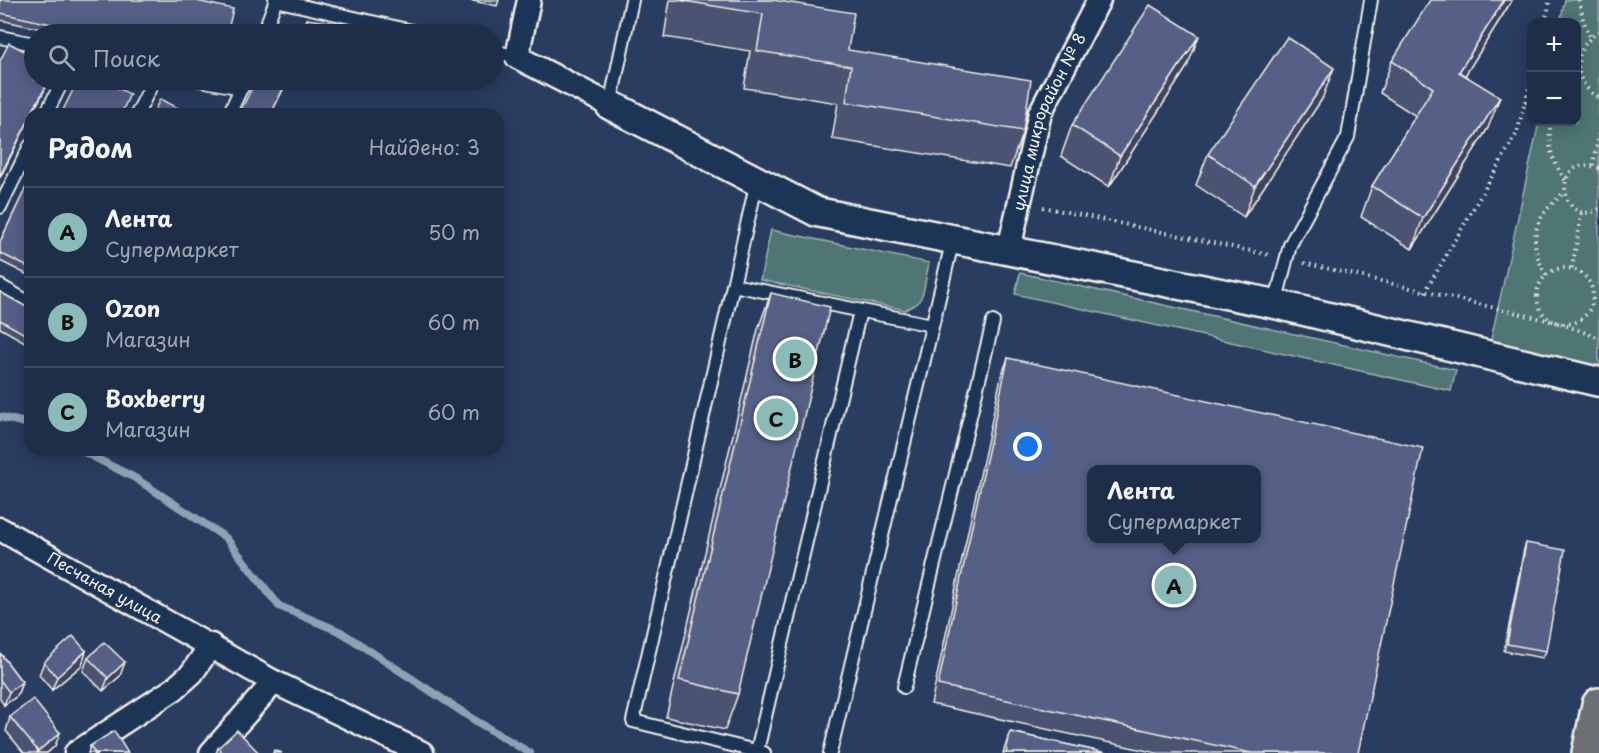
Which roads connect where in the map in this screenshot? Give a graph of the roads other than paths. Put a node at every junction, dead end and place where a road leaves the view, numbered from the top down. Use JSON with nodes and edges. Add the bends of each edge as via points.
{"nodes":[{"id":1,"x":276,"y":0,"type":"edge"},
{"id":2,"x":529,"y":0,"type":"edge"},
{"id":3,"x":632,"y":0,"type":"edge"},
{"id":4,"x":1099,"y":0,"type":"edge"},
{"id":5,"x":1371,"y":0,"type":"edge"},
{"id":6,"x":324,"y":5,"type":"edge"},
{"id":7,"x":267,"y":24,"type":"edge"},
{"id":8,"x":390,"y":24,"type":"edge"},
{"id":9,"x":0,"y":37,"type":"edge"},
{"id":10,"x":24,"y":42,"type":"edge"},
{"id":11,"x":504,"y":54,"type":"edge"},
{"id":12,"x":517,"y":57,"type":"junction"},
{"id":13,"x":58,"y":90,"type":"edge"},
{"id":14,"x":149,"y":90,"type":"edge"},
{"id":15,"x":240,"y":90,"type":"edge"},
{"id":16,"x":610,"y":105,"type":"junction"},
{"id":17,"x":49,"y":108,"type":"edge"},
{"id":18,"x":140,"y":108,"type":"edge"},
{"id":19,"x":232,"y":108,"type":"edge"},
{"id":20,"x":24,"y":158,"type":"edge"},
{"id":21,"x":757,"y":181,"type":"junction"},
{"id":22,"x":0,"y":207,"type":"edge"},
{"id":23,"x":953,"y":238,"type":"junction"},
{"id":24,"x":1009,"y":249,"type":"junction"},
{"id":25,"x":733,"y":285,"type":"junction"},
{"id":26,"x":0,"y":286,"type":"edge"},
{"id":27,"x":24,"y":300,"type":"edge"},
{"id":28,"x":1275,"y":304,"type":"junction"},
{"id":29,"x":860,"y":310,"type":"junction"},
{"id":30,"x":993,"y":322,"type":"dead end"},
{"id":31,"x":932,"y":325,"type":"junction"},
{"id":32,"x":1599,"y":382,"type":"edge"},
{"id":33,"x":0,"y":529,"type":"edge"},
{"id":34,"x":211,"y":645,"type":"junction"},
{"id":35,"x":274,"y":682,"type":"junction"},
{"id":36,"x":904,"y":687,"type":"dead end"},
{"id":37,"x":1599,"y":705,"type":"edge"},
{"id":38,"x":391,"y":746,"type":"edge"},
{"id":39,"x":760,"y":752,"type":"edge"},
{"id":40,"x":76,"y":753,"type":"edge"},
{"id":41,"x":211,"y":753,"type":"edge"},
{"id":42,"x":422,"y":753,"type":"edge"},
{"id":43,"x":830,"y":753,"type":"edge"},
{"id":44,"x":1589,"y":753,"type":"edge"}],
"edges":[{"from":1,"to":6,"type":"lane"},
{"from":1,"to":7,"type":"lane"},
{"from":2,"to":12,"type":"street"},
{"from":3,"to":16,"type":"lane"},
{"from":4,"to":24,"type":"street","name":"улица микрорайон № 8","via":[[1040,113]]},
{"from":5,"to":28,"type":"lane","via":[[1348,137],[1290,245]]},
{"from":6,"to":8,"type":"lane"},
{"from":9,"to":10,"type":"lane"},
{"from":11,"to":12,"type":"lane"},
{"from":12,"to":16,"type":"street"},
{"from":13,"to":17,"type":"lane"},
{"from":14,"to":18,"type":"lane"},
{"from":15,"to":19,"type":"lane"},
{"from":16,"to":21,"type":"street"},
{"from":20,"to":22,"type":"lane"},
{"from":21,"to":23,"type":"street","via":[[817,212]]},
{"from":21,"to":25,"type":"lane"},
{"from":23,"to":24,"type":"street"},
{"from":23,"to":31,"type":"lane"},
{"from":24,"to":28,"type":"street"},
{"from":25,"to":29,"type":"lane"},
{"from":25,"to":39,"type":"lane","via":[[633,721]]},
{"from":26,"to":27,"type":"lane"},
{"from":28,"to":32,"type":"street"},
{"from":29,"to":31,"type":"lane"},
{"from":29,"to":39,"type":"lane"},
{"from":30,"to":36,"type":"lane"},
{"from":31,"to":43,"type":"lane"},
{"from":33,"to":34,"type":"street","name":"Песчаная улица"},
{"from":34,"to":35,"type":"street","name":"Песчаная улица"},
{"from":34,"to":40,"type":"street","via":[[192,673],[174,689]]},
{"from":35,"to":38,"type":"street","name":"Песчаная улица"},
{"from":35,"to":41,"type":"street"},
{"from":37,"to":44,"type":"main road"},
{"from":38,"to":42,"type":"street","name":"Песчаная улица"}]}
